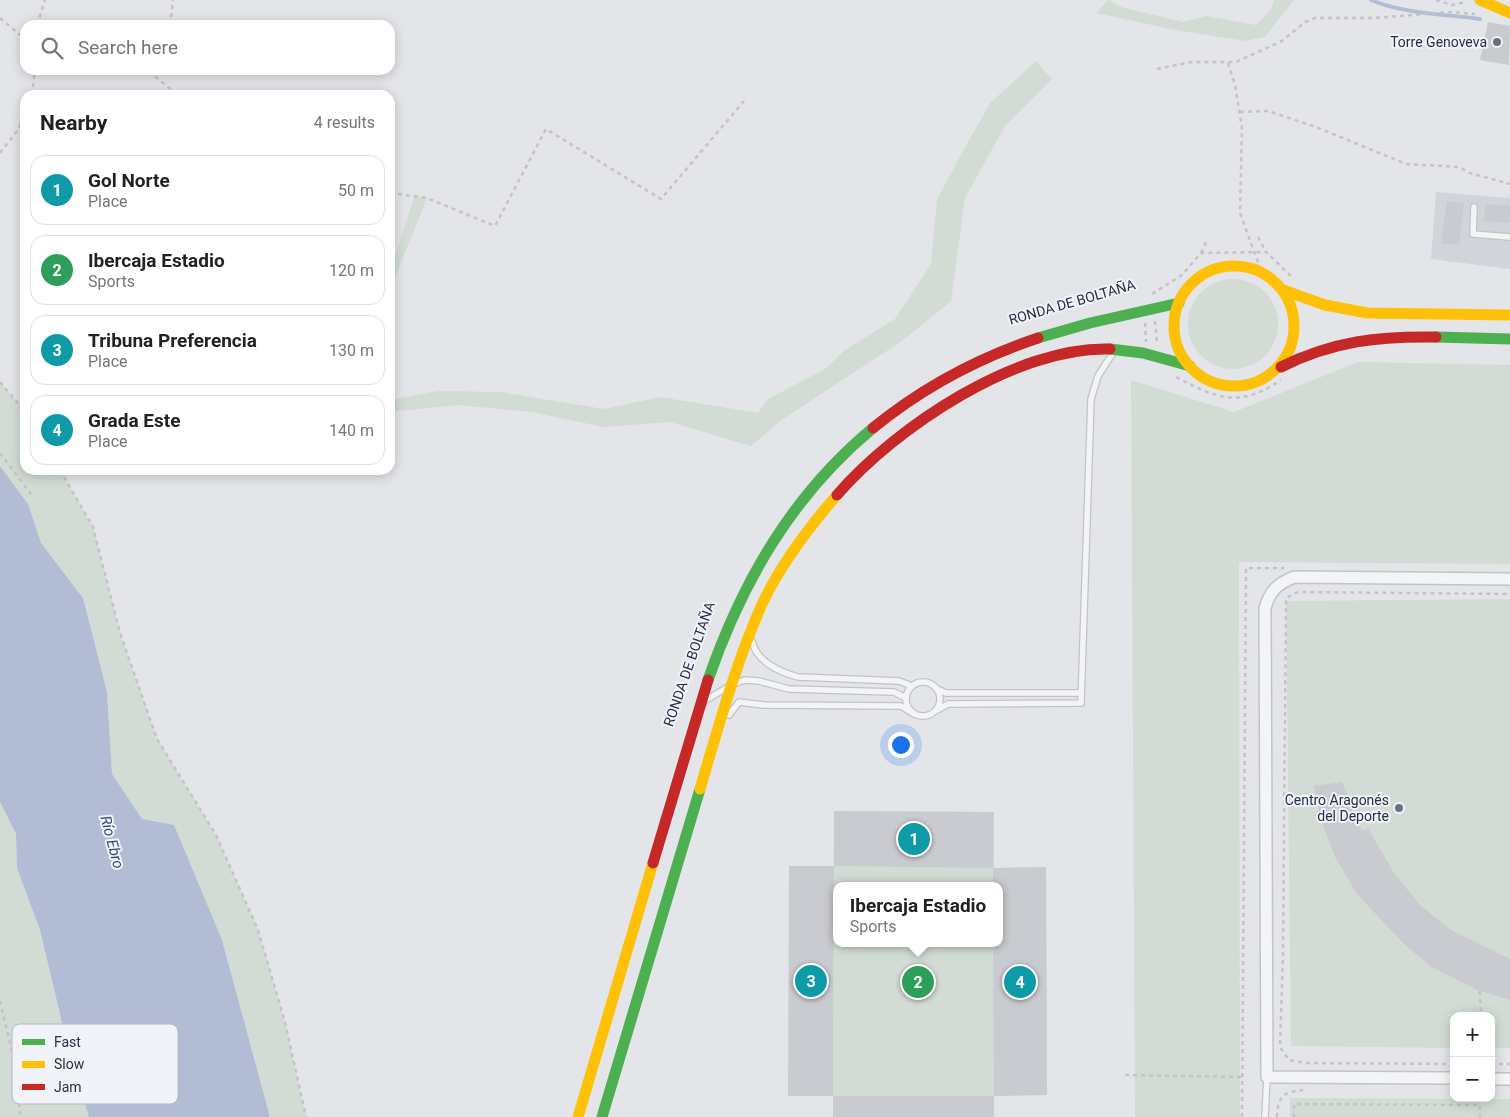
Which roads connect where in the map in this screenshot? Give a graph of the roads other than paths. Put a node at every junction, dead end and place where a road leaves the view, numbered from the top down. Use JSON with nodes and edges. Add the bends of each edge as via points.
{"nodes":[{"id":1,"x":1480,"y":0,"type":"edge"},
{"id":2,"x":1510,"y":13,"type":"edge"},
{"id":3,"x":1474,"y":208,"type":"dead end"},
{"id":4,"x":1510,"y":237,"type":"edge"},
{"id":5,"x":1283,"y":290,"type":"junction"},
{"id":6,"x":1179,"y":303,"type":"junction"},
{"id":7,"x":1510,"y":315,"type":"edge"},
{"id":8,"x":1510,"y":340,"type":"edge"},
{"id":9,"x":1115,"y":349,"type":"junction"},
{"id":10,"x":1190,"y":366,"type":"junction"},
{"id":11,"x":1273,"y":372,"type":"junction"},
{"id":12,"x":1510,"y":578,"type":"edge"},
{"id":13,"x":751,"y":634,"type":"junction"},
{"id":14,"x":734,"y":684,"type":"junction"},
{"id":15,"x":912,"y":686,"type":"junction"},
{"id":16,"x":937,"y":689,"type":"junction"},
{"id":17,"x":1081,"y":693,"type":"junction"},
{"id":18,"x":906,"y":698,"type":"junction"},
{"id":19,"x":699,"y":708,"type":"junction"},
{"id":20,"x":937,"y":710,"type":"junction"},
{"id":21,"x":914,"y":714,"type":"junction"},
{"id":22,"x":717,"y":733,"type":"junction"},
{"id":23,"x":1267,"y":1077,"type":"junction"},
{"id":24,"x":1450,"y":1078,"type":"edge"},
{"id":25,"x":1495,"y":1079,"type":"edge"},
{"id":26,"x":1510,"y":1079,"type":"edge"},
{"id":27,"x":578,"y":1117,"type":"edge"},
{"id":28,"x":602,"y":1117,"type":"edge"},
{"id":29,"x":1265,"y":1117,"type":"edge"}],
"edges":[{"from":1,"to":2,"type":"main road"},
{"from":3,"to":4,"type":"lane","via":[[1473,234]]},
{"from":5,"to":6,"type":"main road","via":[[1262,273],[1242,267],[1220,268],[1195,281]]},
{"from":5,"to":7,"type":"main road","via":[[1325,305],[1367,313]]},
{"from":5,"to":11,"type":"main road","via":[[1291,306],[1294,333],[1285,358]]},
{"from":6,"to":10,"type":"main road","via":[[1175,336],[1180,352]]},
{"from":6,"to":19,"type":"main road","name":"RONDA DE BOLTAÑA","via":[[1037,338],[960,369],[893,411],[858,440],[799,502],[751,577],[730,622]]},
{"from":8,"to":11,"type":"main road","via":[[1364,339],[1322,347],[1300,355]]},
{"from":9,"to":10,"type":"main road","via":[[1149,354]]},
{"from":9,"to":13,"type":"main road","via":[[1067,353],[992,378],[911,426],[844,484],[799,543],[768,591]]},
{"from":9,"to":17,"type":"lane","via":[[1098,376],[1091,398]]},
{"from":10,"to":11,"type":"main road","via":[[1204,378],[1239,386],[1257,382]]},
{"from":12,"to":23,"type":"street","via":[[1298,577],[1283,581],[1269,594],[1266,608]]},
{"from":13,"to":14,"type":"main road"},
{"from":13,"to":15,"type":"lane","via":[[755,652],[768,664],[788,674],[899,680]]},
{"from":14,"to":18,"type":"lane","via":[[753,680],[789,690],[894,692]]},
{"from":14,"to":19,"type":"lane"},
{"from":14,"to":22,"type":"main road"},
{"from":15,"to":16,"type":"lane","via":[[925,682]]},
{"from":15,"to":18,"type":"lane"},
{"from":16,"to":17,"type":"lane","via":[[946,693]]},
{"from":16,"to":20,"type":"lane","via":[[941,699]]},
{"from":17,"to":20,"type":"lane","via":[[1081,703],[948,704]]},
{"from":18,"to":21,"type":"lane"},
{"from":19,"to":27,"type":"main road","name":"RONDA DE BOLTAÑA"},
{"from":20,"to":21,"type":"lane","via":[[925,716]]},
{"from":21,"to":22,"type":"lane","via":[[901,706],[739,702]]},
{"from":22,"to":28,"type":"main road"},
{"from":23,"to":24,"type":"street"},
{"from":23,"to":29,"type":"lane"},
{"from":25,"to":26,"type":"street"}]}
